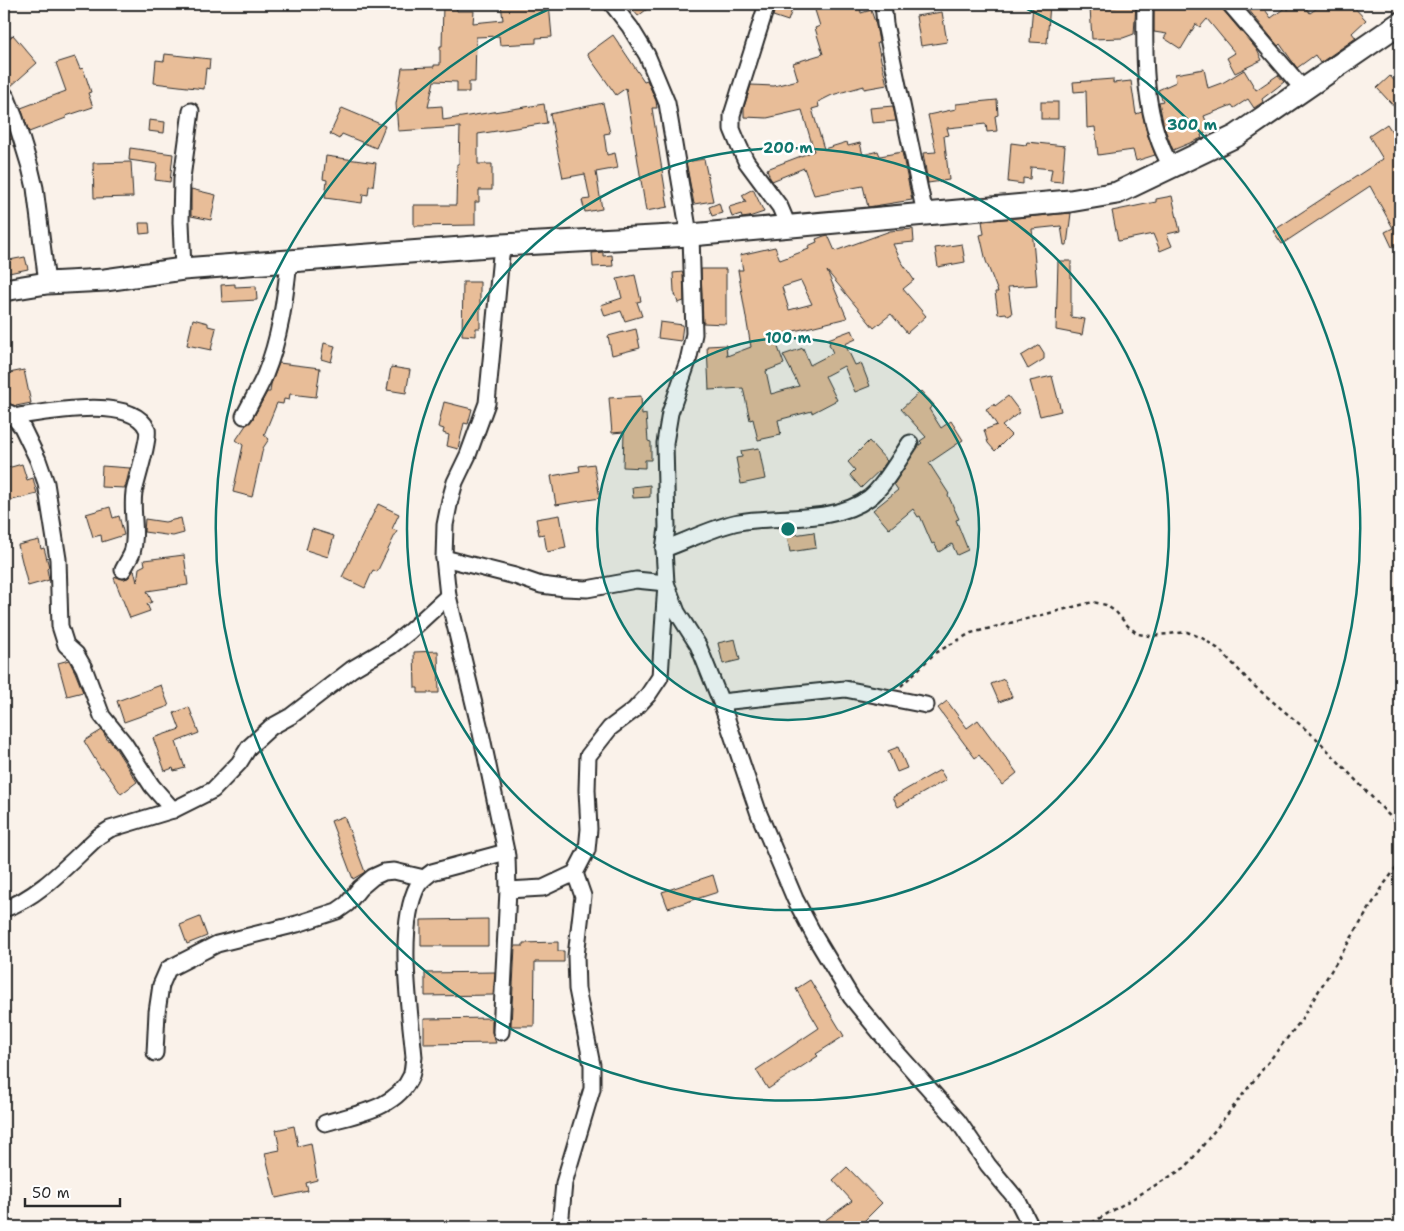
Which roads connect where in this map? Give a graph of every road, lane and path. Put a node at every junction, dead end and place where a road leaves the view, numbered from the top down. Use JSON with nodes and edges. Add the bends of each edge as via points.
{"nodes":[{"id":1,"x":612,"y":4,"type":"edge"},
{"id":2,"x":767,"y":4,"type":"edge"},
{"id":3,"x":883,"y":4,"type":"edge"},
{"id":4,"x":1145,"y":4,"type":"edge"},
{"id":5,"x":1230,"y":4,"type":"edge"},
{"id":6,"x":1400,"y":23,"type":"edge"},
{"id":7,"x":1304,"y":90,"type":"junction"},
{"id":8,"x":4,"y":94,"type":"edge"},
{"id":9,"x":191,"y":111,"type":"dead end"},
{"id":10,"x":1172,"y":168,"type":"junction"},
{"id":11,"x":925,"y":214,"type":"junction"},
{"id":12,"x":788,"y":226,"type":"junction"},
{"id":13,"x":692,"y":235,"type":"junction"},
{"id":14,"x":502,"y":245,"type":"junction"},
{"id":15,"x":289,"y":261,"type":"junction"},
{"id":16,"x":183,"y":269,"type":"junction"},
{"id":17,"x":47,"y":283,"type":"junction"},
{"id":18,"x":4,"y":290,"type":"edge"},
{"id":19,"x":8,"y":414,"type":"edge"},
{"id":20,"x":244,"y":416,"type":"dead end"},
{"id":21,"x":910,"y":444,"type":"dead end"},
{"id":22,"x":664,"y":549,"type":"junction"},
{"id":23,"x":444,"y":558,"type":"junction"},
{"id":24,"x":123,"y":570,"type":"dead end"},
{"id":25,"x":666,"y":583,"type":"junction"},
{"id":26,"x":448,"y":596,"type":"junction"},
{"id":27,"x":890,"y":698,"type":"junction"},
{"id":28,"x":721,"y":702,"type":"junction"},
{"id":29,"x":926,"y":705,"type":"dead end"},
{"id":30,"x":174,"y":810,"type":"junction"},
{"id":31,"x":1400,"y":827,"type":"edge"},
{"id":32,"x":506,"y":852,"type":"junction"},
{"id":33,"x":1400,"y":863,"type":"edge"},
{"id":34,"x":576,"y":872,"type":"junction"},
{"id":35,"x":424,"y":878,"type":"junction"},
{"id":36,"x":508,"y":890,"type":"junction"},
{"id":37,"x":4,"y":909,"type":"edge"},
{"id":38,"x":501,"y":1032,"type":"dead end"},
{"id":39,"x":155,"y":1053,"type":"dead end"},
{"id":40,"x":325,"y":1122,"type":"dead end"},
{"id":41,"x":560,"y":1227,"type":"edge"},
{"id":42,"x":1031,"y":1227,"type":"edge"},
{"id":43,"x":1084,"y":1227,"type":"edge"}],
"edges":[{"from":1,"to":13,"type":"street","via":[[647,55],[667,103],[688,228]]},
{"from":2,"to":12,"type":"street","via":[[732,115],[732,129],[746,161],[780,207]]},
{"from":3,"to":11,"type":"street"},
{"from":4,"to":10,"type":"street","via":[[1148,92],[1159,139]]},
{"from":5,"to":7,"type":"street"},
{"from":6,"to":7,"type":"main road"},
{"from":7,"to":10,"type":"main road","via":[[1236,136]]},
{"from":8,"to":17,"type":"street","via":[[15,118],[35,188]]},
{"from":9,"to":16,"type":"street","via":[[182,178]]},
{"from":10,"to":11,"type":"main road","via":[[1117,193],[1070,201]]},
{"from":11,"to":12,"type":"main road"},
{"from":12,"to":13,"type":"main road"},
{"from":13,"to":14,"type":"main road"},
{"from":13,"to":22,"type":"street","via":[[694,334],[666,435],[667,528]]},
{"from":14,"to":15,"type":"main road"},
{"from":14,"to":23,"type":"street","via":[[487,403],[450,500]]},
{"from":15,"to":16,"type":"main road"},
{"from":15,"to":20,"type":"street","via":[[276,343]]},
{"from":16,"to":17,"type":"main road","via":[[106,280]]},
{"from":17,"to":18,"type":"main road"},
{"from":19,"to":24,"type":"street","via":[[98,408],[124,411],[140,418],[148,430],[133,500],[132,552]]},
{"from":19,"to":30,"type":"street","via":[[22,427],[46,483],[58,559],[60,626],[66,645],[84,668],[102,716],[152,786]]},
{"from":21,"to":22,"type":"street","via":[[878,490],[855,506],[808,517],[739,522]]},
{"from":22,"to":25,"type":"street"},
{"from":23,"to":25,"type":"street","via":[[565,588],[587,589],[636,580]]},
{"from":23,"to":26,"type":"street"},
{"from":25,"to":28,"type":"street","via":[[677,612],[698,644]]},
{"from":25,"to":34,"type":"street","via":[[660,677],[648,695],[610,728],[588,756],[587,850]]},
{"from":26,"to":30,"type":"street","via":[[390,646],[271,727],[249,747],[239,763],[213,790]]},
{"from":26,"to":32,"type":"street"},
{"from":27,"to":28,"type":"street","via":[[845,689]]},
{"from":27,"to":29,"type":"street"},
{"from":27,"to":31,"type":"path","via":[[935,653],[971,634],[1093,602],[1106,605],[1138,634],[1187,632],[1220,650],[1252,684],[1316,738]]},
{"from":28,"to":42,"type":"street","via":[[758,814],[815,937],[851,997],[958,1121],[1018,1201]]},
{"from":30,"to":37,"type":"street","via":[[104,832],[34,893]]},
{"from":32,"to":35,"type":"street","via":[[432,872]]},
{"from":32,"to":36,"type":"street"},
{"from":33,"to":43,"type":"path","via":[[1299,1023],[1186,1167]]},
{"from":34,"to":36,"type":"street","via":[[543,888]]},
{"from":34,"to":41,"type":"street","via":[[583,896],[576,956],[577,989],[592,1065],[592,1089],[564,1183]]},
{"from":35,"to":39,"type":"street","via":[[384,872],[373,877],[337,910],[298,924],[217,944],[168,969],[161,985]]},
{"from":35,"to":40,"type":"street","via":[[411,902],[406,940],[414,1057],[411,1076],[403,1089],[376,1108]]},
{"from":36,"to":38,"type":"street"}]}
